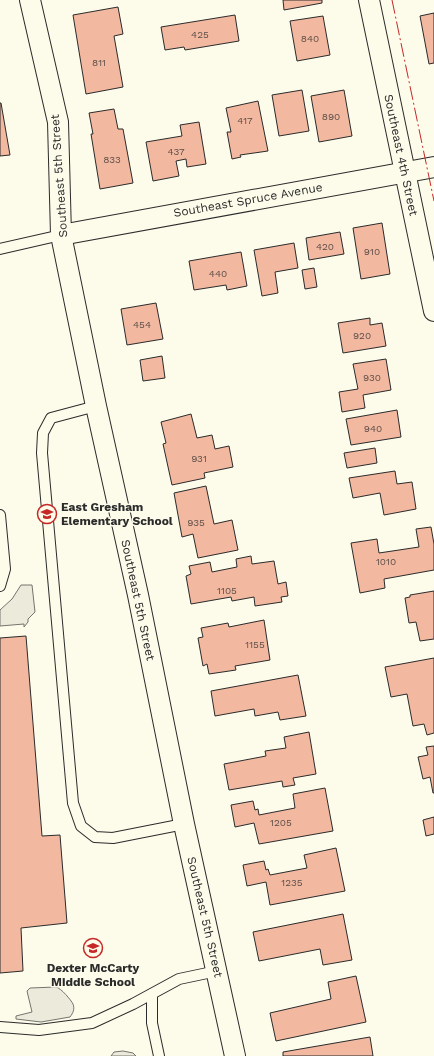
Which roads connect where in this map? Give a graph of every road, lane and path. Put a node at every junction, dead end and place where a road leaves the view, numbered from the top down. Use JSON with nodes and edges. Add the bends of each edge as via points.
{"nodes":[{"id":1,"x":30,"y":0,"type":"edge"},
{"id":2,"x":369,"y":0,"type":"edge"},
{"id":3,"x":434,"y":167,"type":"edge"},
{"id":4,"x":405,"y":172,"type":"junction"},
{"id":5,"x":61,"y":234,"type":"junction"},
{"id":6,"x":0,"y":249,"type":"edge"},
{"id":7,"x":434,"y":311,"type":"edge"},
{"id":8,"x":96,"y":406,"type":"junction"},
{"id":9,"x":0,"y":515,"type":"edge"},
{"id":10,"x":0,"y":586,"type":"edge"},
{"id":11,"x":184,"y":824,"type":"junction"},
{"id":12,"x":217,"y":971,"type":"junction"},
{"id":13,"x":152,"y":994,"type":"junction"},
{"id":14,"x":0,"y":1027,"type":"edge"},
{"id":15,"x":159,"y":1056,"type":"edge"},
{"id":16,"x":235,"y":1056,"type":"edge"}],
"edges":[{"from":1,"to":5,"type":"street","name":"Southeast 5th Street","via":[[58,122]]},
{"from":2,"to":4,"type":"street","name":"Southeast 4th Street"},
{"from":3,"to":4,"type":"street","name":"Southeast Spruce Avenue"},
{"from":4,"to":5,"type":"street","name":"Southeast Spruce Avenue"},
{"from":4,"to":7,"type":"street","name":"Southeast 4th Street"},
{"from":5,"to":6,"type":"lane"},
{"from":5,"to":8,"type":"street","name":"Southeast 5th Street"},
{"from":8,"to":11,"type":"street","name":"Southeast 5th Street"},
{"from":8,"to":11,"type":"lane","via":[[51,418],[43,433],[42,454],[72,803],[81,826],[95,837],[113,838]]},
{"from":9,"to":10,"type":"lane","via":[[5,569]]},
{"from":11,"to":12,"type":"street","name":"Southeast 5th Street"},
{"from":12,"to":13,"type":"lane","via":[[179,979]]},
{"from":12,"to":16,"type":"street","name":"Southeast 5th Street"},
{"from":13,"to":14,"type":"lane","via":[[92,1023],[39,1030]]},
{"from":13,"to":15,"type":"lane","via":[[152,1023]]}]}
